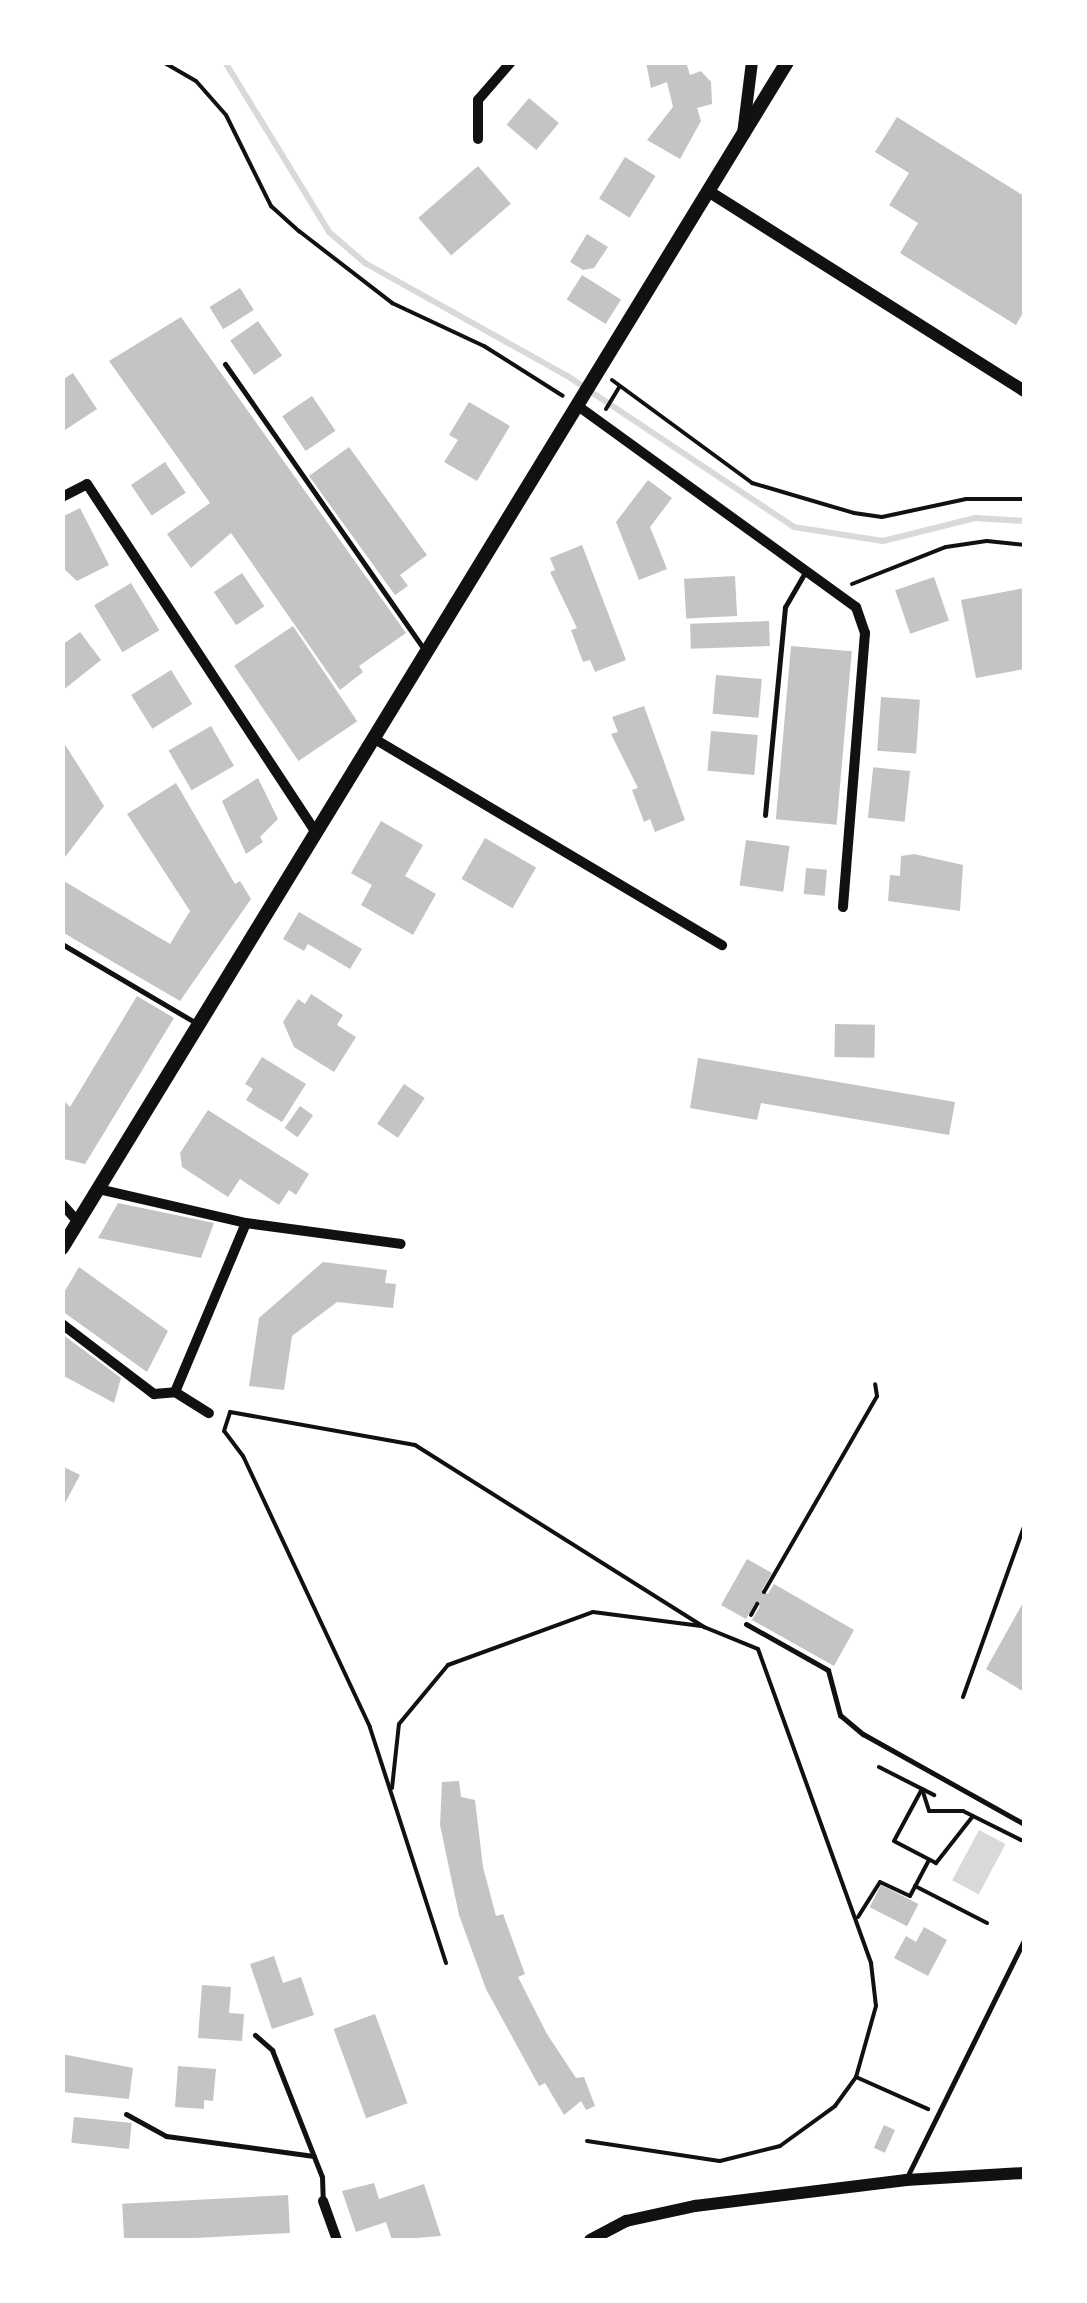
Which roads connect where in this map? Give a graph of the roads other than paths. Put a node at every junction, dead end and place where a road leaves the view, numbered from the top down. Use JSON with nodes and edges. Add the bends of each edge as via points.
{"nodes":[{"id":1,"x":511,"y":62,"type":"edge"},
{"id":2,"x":752,"y":62,"type":"edge"},
{"id":3,"x":785,"y":64,"type":"edge"},
{"id":4,"x":743,"y":134,"type":"junction"},
{"id":5,"x":478,"y":139,"type":"dead end"},
{"id":6,"x":708,"y":191,"type":"junction"},
{"id":7,"x":225,"y":364,"type":"dead end"},
{"id":8,"x":1024,"y":391,"type":"edge"},
{"id":9,"x":578,"y":406,"type":"junction"},
{"id":10,"x":62,"y":497,"type":"edge"},
{"id":11,"x":805,"y":573,"type":"junction"},
{"id":12,"x":426,"y":652,"type":"junction"},
{"id":13,"x":373,"y":738,"type":"junction"},
{"id":14,"x":765,"y":816,"type":"dead end"},
{"id":15,"x":316,"y":833,"type":"junction"},
{"id":16,"x":844,"y":907,"type":"dead end"},
{"id":17,"x":62,"y":944,"type":"edge"},
{"id":18,"x":722,"y":945,"type":"dead end"},
{"id":19,"x":200,"y":1026,"type":"junction"},
{"id":20,"x":99,"y":1189,"type":"junction"},
{"id":21,"x":62,"y":1204,"type":"edge"},
{"id":22,"x":78,"y":1222,"type":"junction"},
{"id":23,"x":246,"y":1223,"type":"junction"},
{"id":24,"x":401,"y":1244,"type":"dead end"},
{"id":25,"x":62,"y":1248,"type":"edge"},
{"id":26,"x":62,"y":1324,"type":"edge"},
{"id":27,"x":175,"y":1392,"type":"junction"},
{"id":28,"x":209,"y":1413,"type":"dead end"},
{"id":29,"x":746,"y":1624,"type":"dead end"},
{"id":30,"x":1024,"y":1824,"type":"edge"},
{"id":31,"x":1024,"y":1940,"type":"edge"},
{"id":32,"x":255,"y":2036,"type":"dead end"},
{"id":33,"x":126,"y":2114,"type":"dead end"},
{"id":34,"x":314,"y":2156,"type":"junction"},
{"id":35,"x":1024,"y":2174,"type":"edge"},
{"id":36,"x":906,"y":2180,"type":"junction"},
{"id":37,"x":323,"y":2201,"type":"joint"},
{"id":38,"x":337,"y":2240,"type":"edge"},
{"id":39,"x":590,"y":2240,"type":"edge"}],
"edges":[{"from":1,"to":5,"type":"street","via":[[478,100]]},
{"from":2,"to":4,"type":"street"},
{"from":3,"to":4,"type":"main road"},
{"from":4,"to":6,"type":"main road"},
{"from":6,"to":8,"type":"street"},
{"from":6,"to":9,"type":"main road"},
{"from":7,"to":12,"type":"lane"},
{"from":9,"to":11,"type":"street"},
{"from":9,"to":12,"type":"main road"},
{"from":10,"to":15,"type":"street","via":[[88,484]]},
{"from":11,"to":14,"type":"lane","via":[[785,607]]},
{"from":11,"to":16,"type":"street","via":[[839,590],[856,607],[865,632]]},
{"from":12,"to":13,"type":"main road"},
{"from":13,"to":15,"type":"main road"},
{"from":13,"to":18,"type":"street"},
{"from":15,"to":19,"type":"main road"},
{"from":17,"to":19,"type":"lane"},
{"from":19,"to":20,"type":"main road"},
{"from":20,"to":22,"type":"main road"},
{"from":20,"to":23,"type":"street"},
{"from":21,"to":22,"type":"street"},
{"from":22,"to":25,"type":"main road"},
{"from":23,"to":24,"type":"street"},
{"from":23,"to":27,"type":"street"},
{"from":26,"to":27,"type":"street","via":[[154,1394]]},
{"from":27,"to":28,"type":"street"},
{"from":29,"to":30,"type":"lane","via":[[828,1670],[840,1715],[864,1734]]},
{"from":31,"to":36,"type":"lane"},
{"from":32,"to":34,"type":"lane","via":[[272,2050]]},
{"from":33,"to":34,"type":"lane","via":[[166,2136]]},
{"from":34,"to":37,"type":"lane"},
{"from":35,"to":36,"type":"street"},
{"from":36,"to":39,"type":"street","via":[[654,2212]]},
{"from":37,"to":38,"type":"street"}]}
